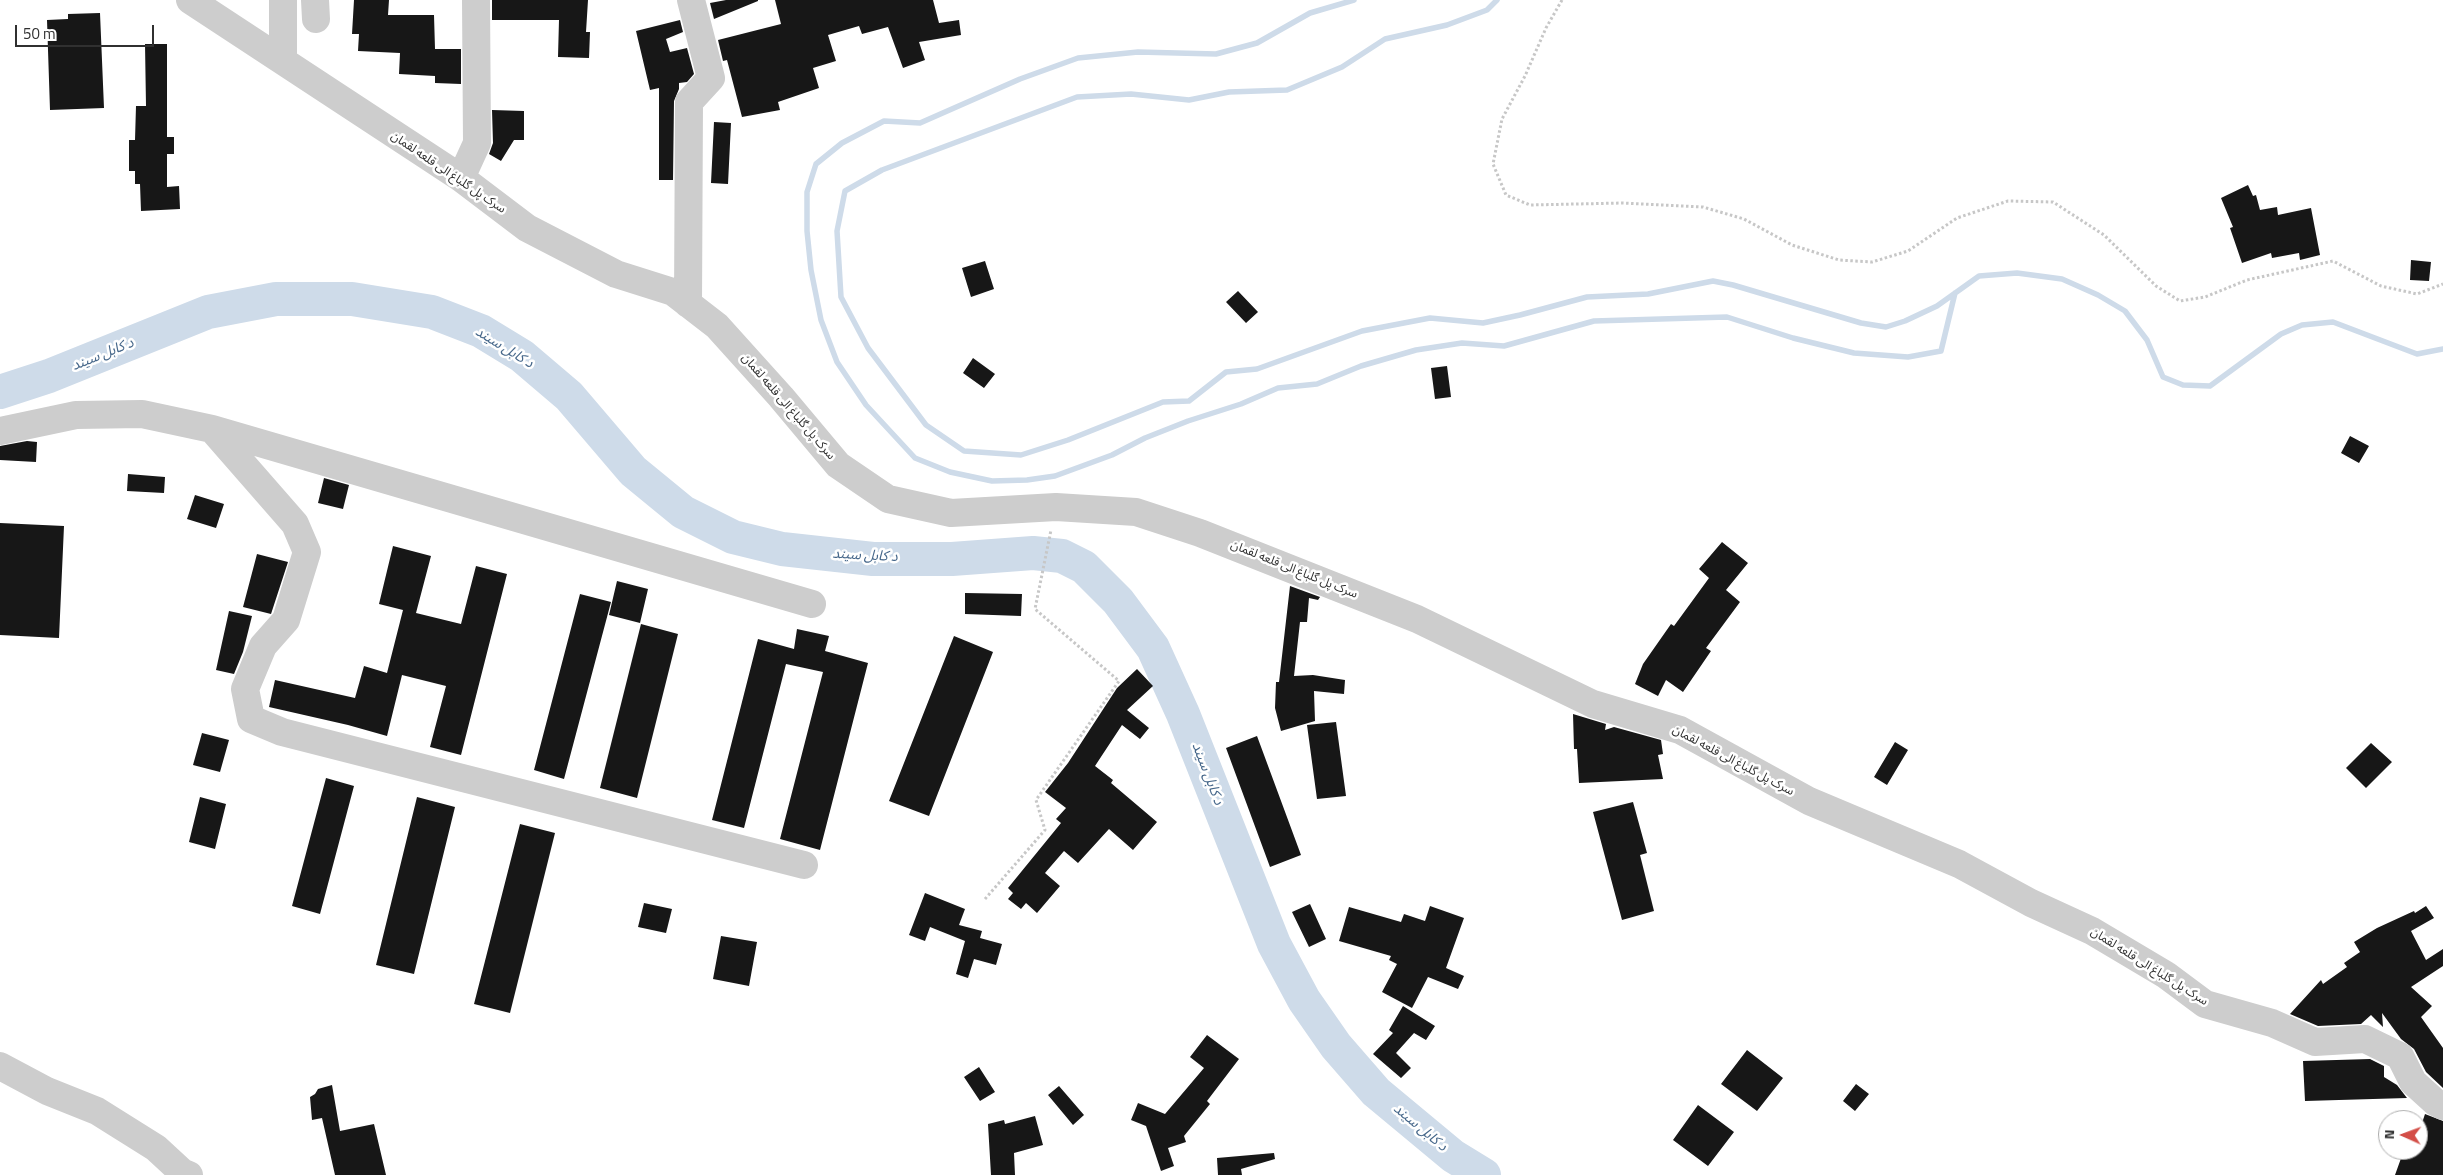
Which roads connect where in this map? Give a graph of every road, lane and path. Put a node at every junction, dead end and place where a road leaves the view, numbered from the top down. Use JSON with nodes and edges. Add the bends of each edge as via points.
{"nodes":[{"id":1,"x":190,"y":0,"type":"edge"},
{"id":2,"x":283,"y":0,"type":"edge"},
{"id":3,"x":476,"y":0,"type":"edge"},
{"id":4,"x":691,"y":0,"type":"edge"},
{"id":5,"x":1562,"y":0,"type":"edge"},
{"id":6,"x":283,"y":60,"type":"junction"},
{"id":7,"x":461,"y":178,"type":"junction"},
{"id":8,"x":2443,"y":284,"type":"edge"},
{"id":9,"x":688,"y":304,"type":"junction"},
{"id":10,"x":212,"y":429,"type":"junction"},
{"id":11,"x":0,"y":431,"type":"edge"},
{"id":12,"x":1056,"y":507,"type":"junction"},
{"id":13,"x":812,"y":604,"type":"dead end"},
{"id":14,"x":804,"y":866,"type":"dead end"},
{"id":15,"x":985,"y":899,"type":"dead end"},
{"id":16,"x":0,"y":1066,"type":"edge"},
{"id":17,"x":2440,"y":1102,"type":"edge"},
{"id":18,"x":189,"y":1175,"type":"edge"}],
"edges":[{"from":1,"to":6,"type":"street","name":"سرک پل گلباغ الی قلعه لقمان"},
{"from":2,"to":6,"type":"street"},
{"from":3,"to":7,"type":"street","via":[[477,143]]},
{"from":4,"to":9,"type":"street","via":[[711,78],[689,102]]},
{"from":5,"to":8,"type":"path","via":[[1502,119],[1493,164],[1506,195],[1530,205],[1623,203],[1703,207],[1744,219],[1802,248],[1839,260],[1872,262],[1908,251],[1965,215],[2008,201],[2054,202],[2104,235],[2156,286],[2180,301],[2205,297],[2247,280],[2333,261],[2381,286],[2417,294]]},
{"from":6,"to":7,"type":"street","name":"سرک پل گلباغ الی قلعه لقمان"},
{"from":7,"to":9,"type":"street","name":"سرک پل گلباغ الی قلعه لقمان","via":[[528,228],[616,274],[673,292]]},
{"from":9,"to":12,"type":"street","name":"سرک پل گلباغ الی قلعه لقمان","via":[[717,326],[838,465],[888,499],[951,513]]},
{"from":10,"to":11,"type":"street","via":[[142,414],[76,415]]},
{"from":10,"to":13,"type":"street"},
{"from":10,"to":14,"type":"street","via":[[295,524],[307,552],[286,620],[263,646],[245,689],[250,719],[282,732]]},
{"from":12,"to":15,"type":"path","via":[[1035,609],[1119,681],[1036,800],[1045,830]]},
{"from":12,"to":17,"type":"street","name":"سرک پل گلباغ الی قلعه لقمان","via":[[1136,512],[1200,533],[1416,619],[1593,704],[1680,730],[1809,801],[1959,864],[2092,931],[2166,975],[2205,1004],[2272,1023],[2316,1042],[2365,1039],[2400,1056],[2413,1082]]},
{"from":16,"to":18,"type":"street","via":[[48,1092],[98,1111],[156,1148]]}]}
